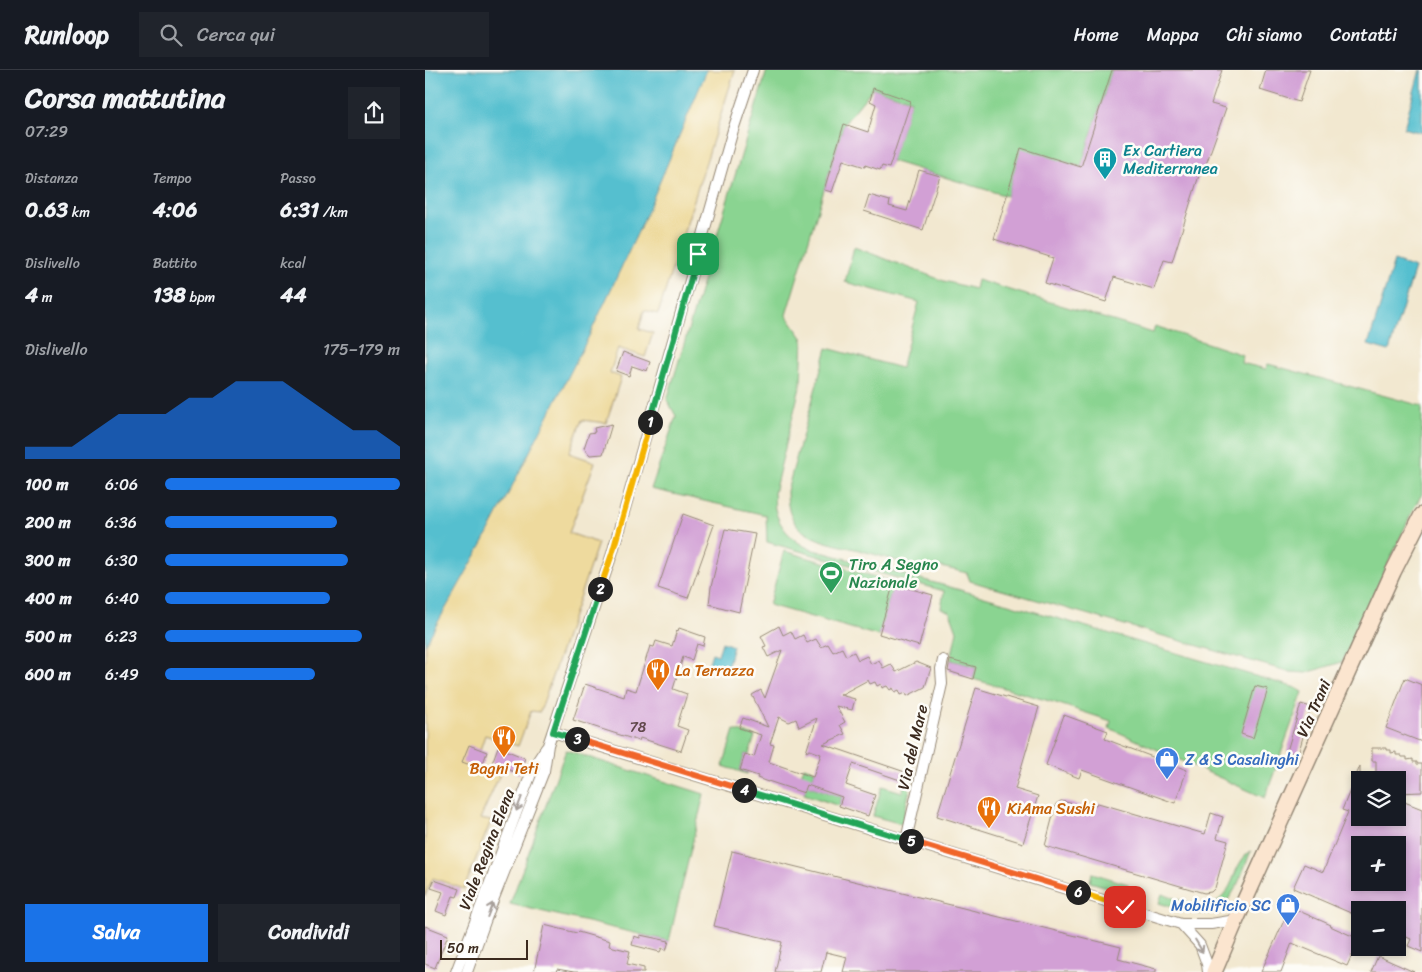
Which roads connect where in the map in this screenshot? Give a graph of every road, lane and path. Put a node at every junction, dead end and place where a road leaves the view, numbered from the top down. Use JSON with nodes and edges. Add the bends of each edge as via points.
{"nodes":[{"id":1,"x":753,"y":70,"type":"edge"},
{"id":2,"x":1422,"y":515,"type":"edge"},
{"id":3,"x":943,"y":660,"type":"dead end"},
{"id":4,"x":553,"y":732,"type":"junction"},
{"id":5,"x":906,"y":840,"type":"junction"},
{"id":6,"x":1236,"y":920,"type":"junction"},
{"id":7,"x":1181,"y":924,"type":"junction"},
{"id":8,"x":473,"y":940,"type":"junction"},
{"id":9,"x":456,"y":972,"type":"edge"},
{"id":10,"x":467,"y":972,"type":"edge"},
{"id":11,"x":1208,"y":972,"type":"edge"},
{"id":12,"x":1214,"y":972,"type":"edge"}],
"edges":[{"from":1,"to":4,"type":"street","name":"Viale Regina Elena","via":[[612,554]]},
{"from":2,"to":6,"type":"main road","name":"Via Trani","via":[[1393,572]]},
{"from":3,"to":5,"type":"street","name":"Via del Mare","via":[[942,684]]},
{"from":4,"to":5,"type":"street"},
{"from":4,"to":8,"type":"street","name":"Viale Regina Elena","via":[[534,766]]},
{"from":5,"to":7,"type":"street"},
{"from":6,"to":7,"type":"street"},
{"from":6,"to":12,"type":"main road","name":"Via Trani"},
{"from":7,"to":11,"type":"street","one_way":true,"via":[[1200,945]]},
{"from":8,"to":9,"type":"street","name":"Viale Regina Elena"},
{"from":8,"to":10,"type":"street","name":"Viale Regina Elena"}]}
